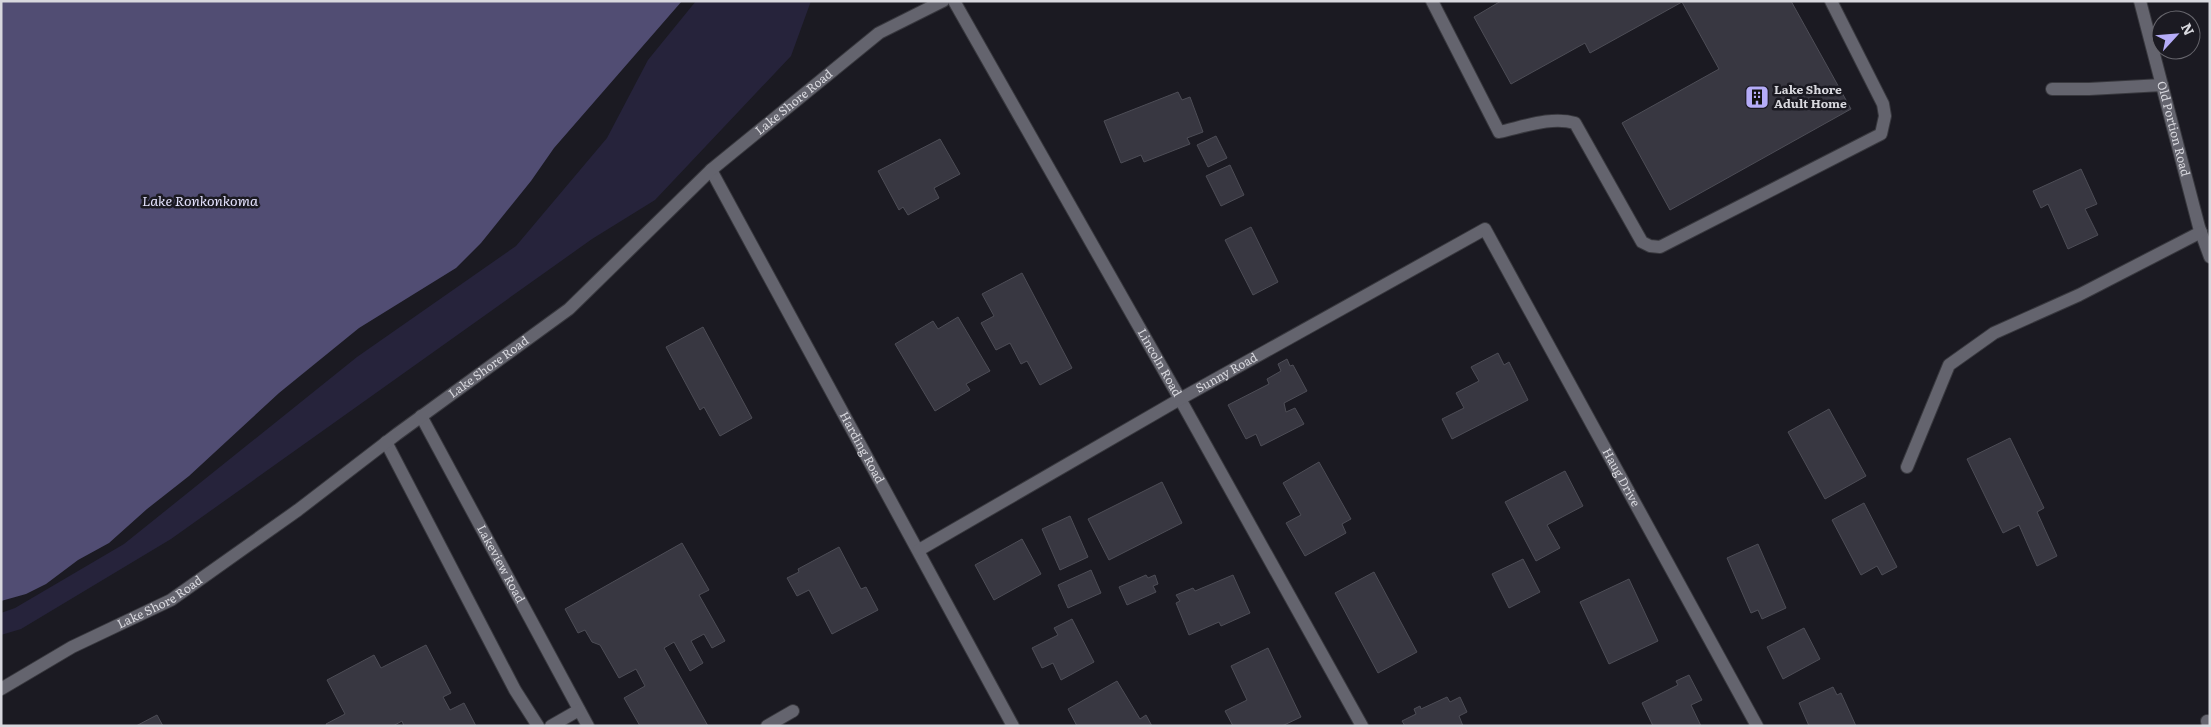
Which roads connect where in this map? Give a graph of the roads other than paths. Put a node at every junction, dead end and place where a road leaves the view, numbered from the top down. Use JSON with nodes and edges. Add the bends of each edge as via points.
{"nodes":[{"id":1,"x":943,"y":1,"type":"edge"},
{"id":2,"x":954,"y":1,"type":"edge"},
{"id":3,"x":1432,"y":1,"type":"edge"},
{"id":4,"x":1831,"y":1,"type":"edge"},
{"id":5,"x":2140,"y":1,"type":"edge"},
{"id":6,"x":2162,"y":85,"type":"junction"},
{"id":7,"x":2052,"y":88,"type":"dead end"},
{"id":8,"x":711,"y":170,"type":"junction"},
{"id":9,"x":1485,"y":229,"type":"joint"},
{"id":10,"x":2201,"y":232,"type":"junction"},
{"id":11,"x":2210,"y":257,"type":"edge"},
{"id":12,"x":1180,"y":399,"type":"junction"},
{"id":13,"x":421,"y":416,"type":"junction"},
{"id":14,"x":386,"y":442,"type":"junction"},
{"id":15,"x":1907,"y":467,"type":"dead end"},
{"id":16,"x":919,"y":550,"type":"junction"},
{"id":17,"x":1,"y":688,"type":"edge"},
{"id":18,"x":579,"y":710,"type":"junction"},
{"id":19,"x":793,"y":711,"type":"dead end"},
{"id":20,"x":538,"y":726,"type":"edge"},
{"id":21,"x":551,"y":726,"type":"edge"},
{"id":22,"x":588,"y":726,"type":"edge"},
{"id":23,"x":767,"y":726,"type":"edge"},
{"id":24,"x":1013,"y":726,"type":"edge"},
{"id":25,"x":1362,"y":726,"type":"edge"},
{"id":26,"x":1757,"y":726,"type":"edge"}],
"edges":[{"from":1,"to":8,"type":"street","name":"Lake Shore Road","via":[[879,33]]},
{"from":2,"to":12,"type":"street","name":"Lincoln Road"},
{"from":3,"to":4,"type":"street","via":[[1499,132],[1553,121],[1576,123],[1642,242],[1660,247],[1881,134],[1885,116],[1883,104]]},
{"from":5,"to":6,"type":"street","name":"Old Portion Road"},
{"from":6,"to":7,"type":"street"},
{"from":6,"to":10,"type":"street","name":"Old Portion Road"},
{"from":8,"to":13,"type":"street","name":"Lake Shore Road","via":[[569,309]]},
{"from":8,"to":16,"type":"street","name":"Harding Road"},
{"from":9,"to":12,"type":"street","name":"Sunny Road"},
{"from":9,"to":26,"type":"street","name":"Haug Drive"},
{"from":10,"to":11,"type":"street","name":"Old Portion Road"},
{"from":10,"to":15,"type":"street","via":[[2079,295],[1994,333],[1949,365]]},
{"from":12,"to":16,"type":"street","name":"Sunny Road"},
{"from":12,"to":25,"type":"street","name":"Lincoln Road"},
{"from":13,"to":14,"type":"street","name":"Lake Shore Road"},
{"from":13,"to":18,"type":"street","name":"Lakeview Road"},
{"from":14,"to":17,"type":"street","name":"Lake Shore Road","via":[[298,510],[171,600],[72,648]]},
{"from":14,"to":20,"type":"street","via":[[514,690]]},
{"from":16,"to":24,"type":"street","name":"Harding Road"},
{"from":18,"to":21,"type":"street"},
{"from":18,"to":22,"type":"street","name":"Lakeview Road"},
{"from":19,"to":23,"type":"street"}]}
